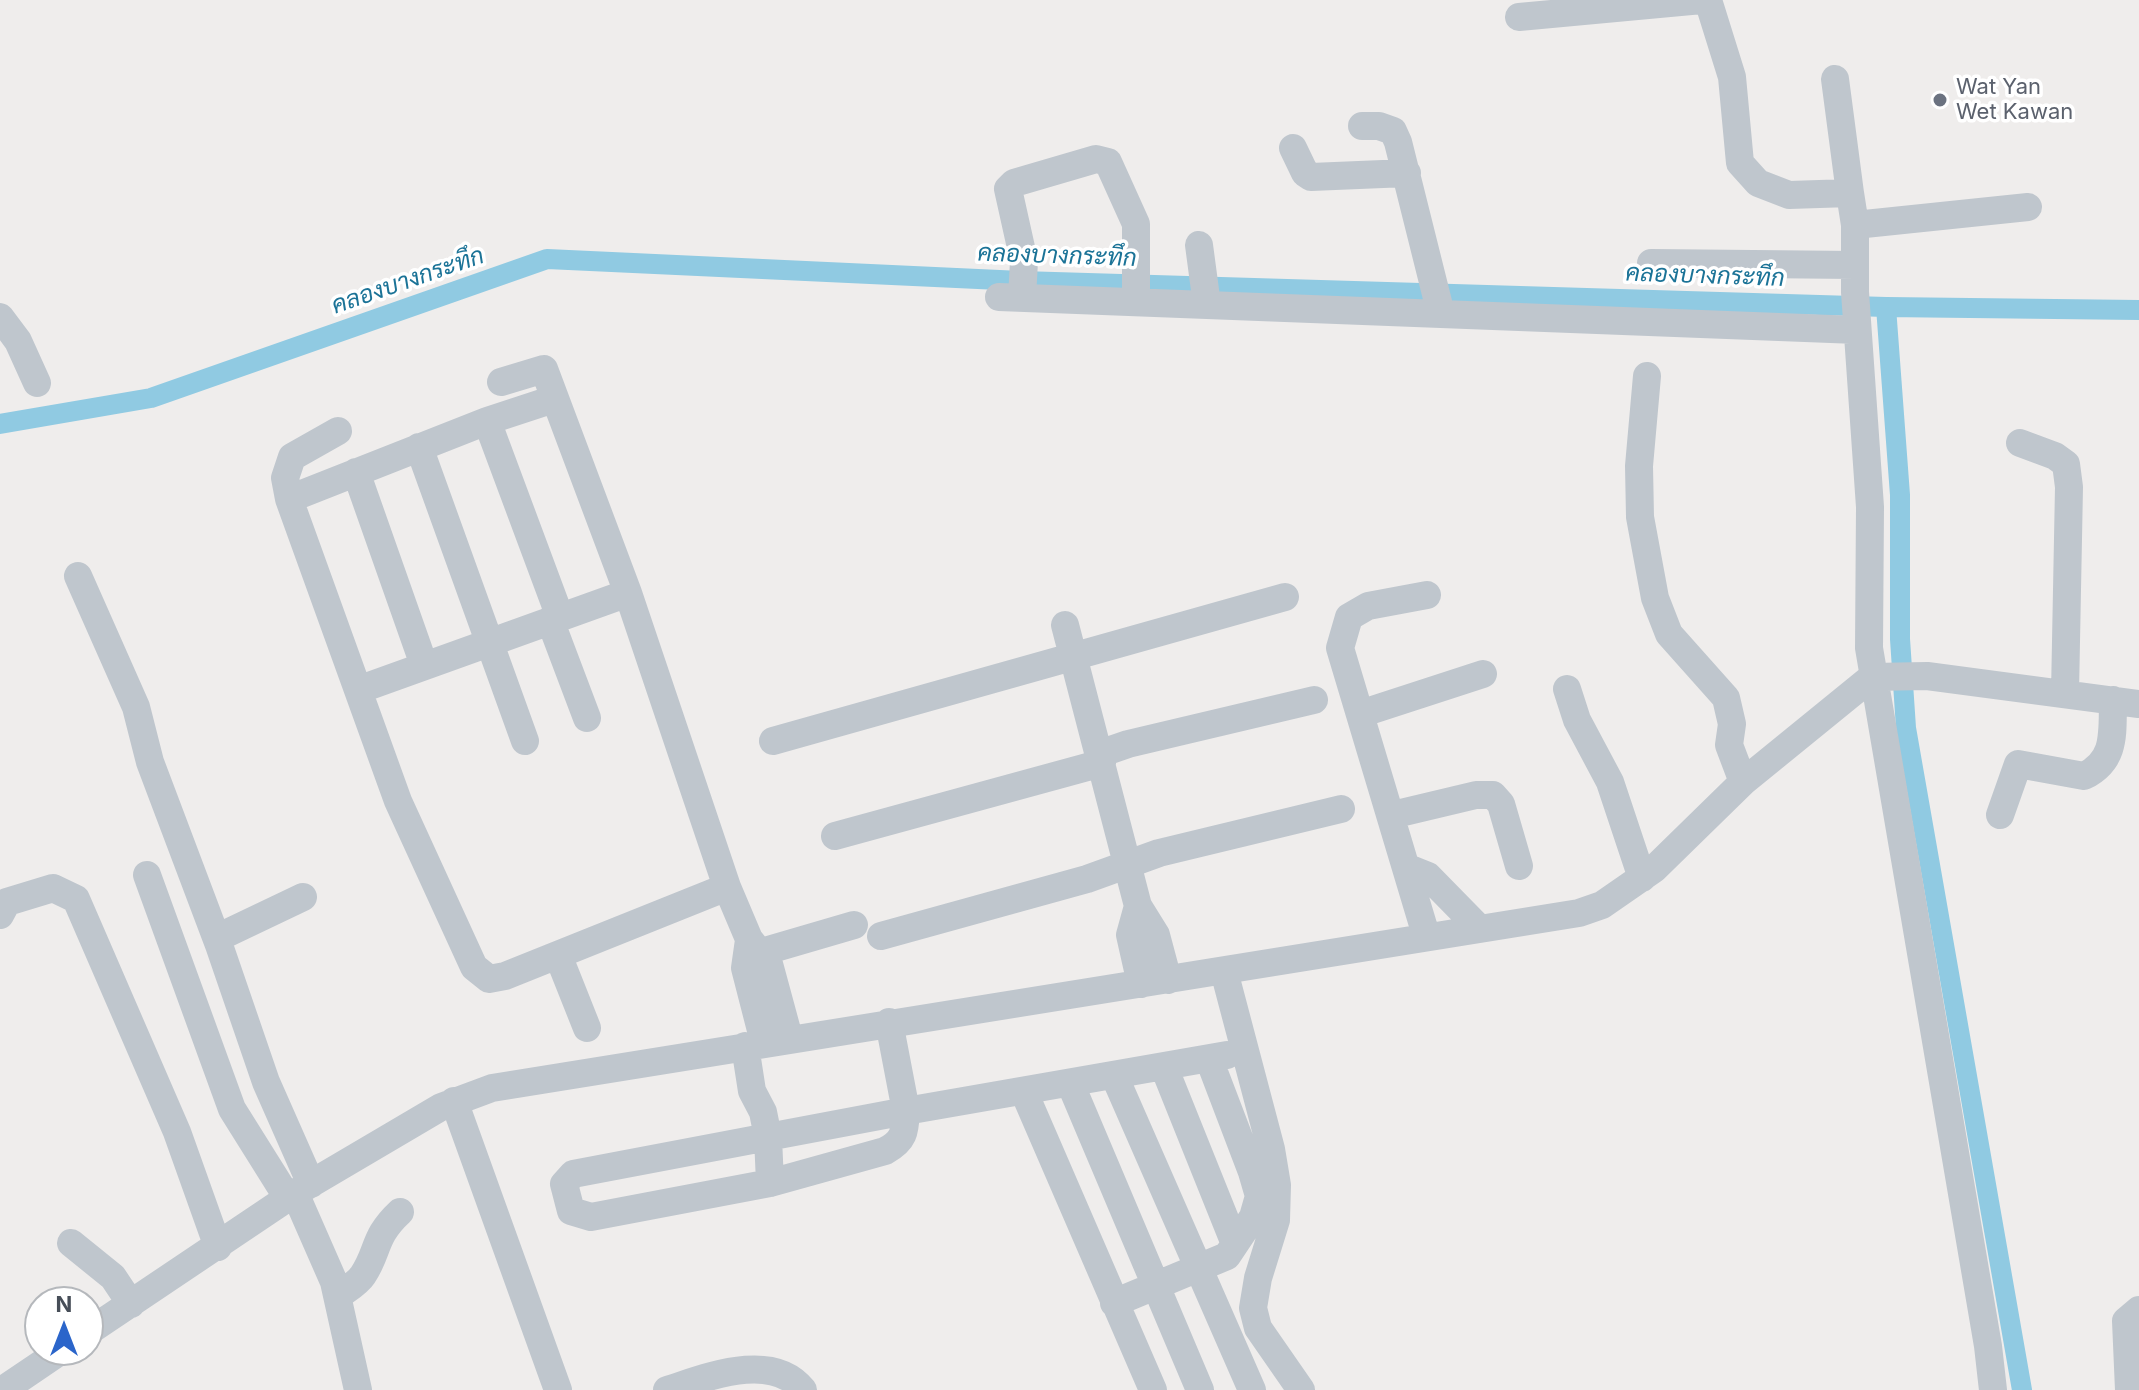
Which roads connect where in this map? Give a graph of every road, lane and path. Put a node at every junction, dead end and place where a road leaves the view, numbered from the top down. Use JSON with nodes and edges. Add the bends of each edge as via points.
{"nodes":[{"id":1,"x":1705,"y":0,"type":"edge"},
{"id":2,"x":1519,"y":17,"type":"dead end"},
{"id":3,"x":1835,"y":79,"type":"dead end"},
{"id":4,"x":1362,"y":126,"type":"dead end"},
{"id":5,"x":1293,"y":148,"type":"dead end"},
{"id":6,"x":1407,"y":173,"type":"junction"},
{"id":7,"x":1850,"y":193,"type":"junction"},
{"id":8,"x":2028,"y":207,"type":"dead end"},
{"id":9,"x":1855,"y":225,"type":"junction"},
{"id":10,"x":1200,"y":255,"type":"dead end"},
{"id":11,"x":1651,"y":263,"type":"dead end"},
{"id":12,"x":1135,"y":299,"type":"junction"},
{"id":13,"x":1206,"y":300,"type":"junction"},
{"id":14,"x":1856,"y":301,"type":"junction"},
{"id":15,"x":1439,"y":306,"type":"junction"},
{"id":16,"x":0,"y":317,"type":"edge"},
{"id":17,"x":1647,"y":376,"type":"dead end"},
{"id":18,"x":501,"y":382,"type":"dead end"},
{"id":19,"x":37,"y":383,"type":"dead end"},
{"id":20,"x":554,"y":399,"type":"junction"},
{"id":21,"x":487,"y":421,"type":"junction"},
{"id":22,"x":338,"y":431,"type":"dead end"},
{"id":23,"x":2020,"y":443,"type":"dead end"},
{"id":24,"x":419,"y":447,"type":"junction"},
{"id":25,"x":356,"y":472,"type":"junction"},
{"id":26,"x":289,"y":499,"type":"junction"},
{"id":27,"x":78,"y":576,"type":"dead end"},
{"id":28,"x":628,"y":593,"type":"junction"},
{"id":29,"x":1427,"y":595,"type":"dead end"},
{"id":30,"x":1285,"y":597,"type":"dead end"},
{"id":31,"x":555,"y":619,"type":"junction"},
{"id":32,"x":1065,"y":625,"type":"dead end"},
{"id":33,"x":488,"y":645,"type":"junction"},
{"id":34,"x":1072,"y":657,"type":"junction"},
{"id":35,"x":424,"y":665,"type":"junction"},
{"id":36,"x":1483,"y":674,"type":"dead end"},
{"id":37,"x":1882,"y":676,"type":"junction"},
{"id":38,"x":1567,"y":689,"type":"dead end"},
{"id":39,"x":358,"y":690,"type":"junction"},
{"id":40,"x":2065,"y":693,"type":"junction"},
{"id":41,"x":1314,"y":700,"type":"dead end"},
{"id":42,"x":2126,"y":702,"type":"edge"},
{"id":43,"x":1360,"y":714,"type":"junction"},
{"id":44,"x":587,"y":718,"type":"dead end"},
{"id":45,"x":525,"y":741,"type":"dead end"},
{"id":46,"x":773,"y":741,"type":"dead end"},
{"id":47,"x":1100,"y":758,"type":"junction"},
{"id":48,"x":1743,"y":782,"type":"junction"},
{"id":49,"x":1341,"y":809,"type":"dead end"},
{"id":50,"x":1392,"y":815,"type":"junction"},
{"id":51,"x":2000,"y":815,"type":"dead end"},
{"id":52,"x":835,"y":836,"type":"dead end"},
{"id":53,"x":1128,"y":865,"type":"junction"},
{"id":54,"x":1519,"y":866,"type":"dead end"},
{"id":55,"x":1408,"y":868,"type":"junction"},
{"id":56,"x":147,"y":875,"type":"dead end"},
{"id":57,"x":1642,"y":878,"type":"junction"},
{"id":58,"x":727,"y":887,"type":"junction"},
{"id":59,"x":303,"y":897,"type":"dead end"},
{"id":60,"x":0,"y":915,"type":"edge"},
{"id":61,"x":854,"y":925,"type":"dead end"},
{"id":62,"x":1478,"y":927,"type":"junction"},
{"id":63,"x":1426,"y":935,"type":"junction"},
{"id":64,"x":881,"y":936,"type":"dead end"},
{"id":65,"x":217,"y":938,"type":"junction"},
{"id":66,"x":752,"y":949,"type":"junction"},
{"id":67,"x":558,"y":955,"type":"junction"},
{"id":68,"x":1224,"y":971,"type":"junction"},
{"id":69,"x":1154,"y":982,"type":"junction"},
{"id":70,"x":889,"y":1022,"type":"junction"},
{"id":71,"x":587,"y":1028,"type":"dead end"},
{"id":72,"x":765,"y":1042,"type":"junction"},
{"id":73,"x":1164,"y":1067,"type":"junction"},
{"id":74,"x":1114,"y":1075,"type":"junction"},
{"id":75,"x":1071,"y":1085,"type":"junction"},
{"id":76,"x":1024,"y":1092,"type":"junction"},
{"id":77,"x":454,"y":1101,"type":"junction"},
{"id":78,"x":906,"y":1111,"type":"junction"},
{"id":79,"x":765,"y":1125,"type":"junction"},
{"id":80,"x":770,"y":1183,"type":"junction"},
{"id":81,"x":298,"y":1192,"type":"junction"},
{"id":82,"x":400,"y":1212,"type":"dead end"},
{"id":83,"x":71,"y":1243,"type":"dead end"},
{"id":84,"x":1235,"y":1244,"type":"junction"},
{"id":85,"x":218,"y":1247,"type":"junction"},
{"id":86,"x":1197,"y":1268,"type":"junction"},
{"id":87,"x":1155,"y":1286,"type":"junction"},
{"id":88,"x":338,"y":1296,"type":"junction"},
{"id":89,"x":1114,"y":1303,"type":"junction"},
{"id":90,"x":131,"y":1304,"type":"junction"},
{"id":91,"x":2139,"y":1310,"type":"edge"},
{"id":92,"x":104,"y":1322,"type":"edge"},
{"id":93,"x":38,"y":1366,"type":"edge"},
{"id":94,"x":3,"y":1390,"type":"edge"},
{"id":95,"x":358,"y":1390,"type":"edge"},
{"id":96,"x":558,"y":1390,"type":"edge"},
{"id":97,"x":667,"y":1390,"type":"edge"},
{"id":98,"x":803,"y":1390,"type":"edge"},
{"id":99,"x":1153,"y":1390,"type":"edge"},
{"id":100,"x":1200,"y":1390,"type":"edge"},
{"id":101,"x":1252,"y":1390,"type":"edge"},
{"id":102,"x":1301,"y":1390,"type":"edge"},
{"id":103,"x":1993,"y":1390,"type":"edge"},
{"id":104,"x":2129,"y":1390,"type":"edge"}],
"edges":[{"from":1,"to":2,"type":"street"},
{"from":1,"to":7,"type":"street","via":[[1732,77],[1740,163],[1758,183],[1789,195]]},
{"from":3,"to":7,"type":"street"},
{"from":4,"to":6,"type":"street","via":[[1393,131]]},
{"from":5,"to":6,"type":"street","via":[[1311,177]]},
{"from":6,"to":15,"type":"street"},
{"from":7,"to":9,"type":"street"},
{"from":8,"to":9,"type":"street"},
{"from":9,"to":14,"type":"street"},
{"from":10,"to":13,"type":"street"},
{"from":11,"to":14,"type":"street"},
{"from":12,"to":12,"type":"street","via":[[1136,224],[1108,162],[1096,159],[1008,189],[1024,261],[1014,295]]},
{"from":12,"to":13,"type":"street"},
{"from":13,"to":15,"type":"street"},
{"from":14,"to":15,"type":"street"},
{"from":14,"to":37,"type":"street","via":[[1870,507],[1869,648]]},
{"from":16,"to":19,"type":"street"},
{"from":17,"to":48,"type":"street","via":[[1640,517],[1655,598],[1669,634],[1726,698],[1732,724],[1729,745]]},
{"from":18,"to":20,"type":"street","via":[[544,369]]},
{"from":20,"to":21,"type":"street"},
{"from":20,"to":28,"type":"street"},
{"from":21,"to":24,"type":"street"},
{"from":21,"to":31,"type":"street"},
{"from":22,"to":26,"type":"street","via":[[292,457],[285,478]]},
{"from":23,"to":40,"type":"street","via":[[2066,464]]},
{"from":24,"to":25,"type":"street"},
{"from":24,"to":33,"type":"street"},
{"from":25,"to":26,"type":"street"},
{"from":25,"to":35,"type":"street"},
{"from":26,"to":39,"type":"street"},
{"from":27,"to":65,"type":"street","via":[[136,707],[150,762]]},
{"from":28,"to":31,"type":"street"},
{"from":28,"to":58,"type":"street"},
{"from":29,"to":43,"type":"street","via":[[1368,606],[1349,617],[1340,648]]},
{"from":30,"to":34,"type":"street"},
{"from":31,"to":33,"type":"street"},
{"from":31,"to":44,"type":"street"},
{"from":32,"to":34,"type":"street"},
{"from":33,"to":35,"type":"street"},
{"from":33,"to":45,"type":"street"},
{"from":34,"to":46,"type":"street"},
{"from":34,"to":47,"type":"street"},
{"from":35,"to":39,"type":"street"},
{"from":36,"to":43,"type":"street"},
{"from":37,"to":40,"type":"street","via":[[1927,676]]},
{"from":37,"to":48,"type":"street"},
{"from":37,"to":103,"type":"street"},
{"from":38,"to":57,"type":"street","via":[[1610,782]]},
{"from":39,"to":67,"type":"street","via":[[398,801],[474,967],[489,979]]},
{"from":40,"to":42,"type":"street"},
{"from":41,"to":47,"type":"street","via":[[1128,744]]},
{"from":42,"to":51,"type":"street","via":[[2106,761],[2084,776],[2018,764]]},
{"from":43,"to":50,"type":"street"},
{"from":47,"to":52,"type":"street"},
{"from":47,"to":53,"type":"street"},
{"from":48,"to":57,"type":"street"},
{"from":49,"to":53,"type":"street"},
{"from":50,"to":54,"type":"street","via":[[1493,795],[1501,804]]},
{"from":50,"to":55,"type":"street"},
{"from":53,"to":64,"type":"street"},
{"from":53,"to":69,"type":"street","via":[[1138,906],[1130,935]]},
{"from":55,"to":62,"type":"street","via":[[1428,876]]},
{"from":55,"to":63,"type":"street"},
{"from":56,"to":81,"type":"street","via":[[232,1109]]},
{"from":57,"to":62,"type":"street","via":[[1602,905],[1579,913]]},
{"from":58,"to":66,"type":"street"},
{"from":58,"to":67,"type":"street"},
{"from":59,"to":65,"type":"street"},
{"from":60,"to":85,"type":"street","via":[[7,902],[53,888],[76,899],[177,1132]]},
{"from":61,"to":66,"type":"street"},
{"from":62,"to":63,"type":"street"},
{"from":63,"to":68,"type":"street"},
{"from":65,"to":81,"type":"street"},
{"from":66,"to":72,"type":"street"},
{"from":67,"to":71,"type":"street"},
{"from":68,"to":69,"type":"street"},
{"from":68,"to":102,"type":"street","via":[[1277,1185],[1276,1220],[1253,1308],[1258,1328]]},
{"from":69,"to":70,"type":"street"},
{"from":70,"to":72,"type":"street"},
{"from":70,"to":78,"type":"street"},
{"from":72,"to":77,"type":"street","via":[[543,1077]]},
{"from":72,"to":79,"type":"street","via":[[752,1091]]},
{"from":73,"to":74,"type":"street"},
{"from":73,"to":84,"type":"street"},
{"from":73,"to":84,"type":"street","via":[[1218,1057],[1259,1196],[1253,1217]]},
{"from":74,"to":75,"type":"street"},
{"from":74,"to":86,"type":"street"},
{"from":75,"to":76,"type":"street"},
{"from":75,"to":87,"type":"street"},
{"from":76,"to":78,"type":"street"},
{"from":76,"to":89,"type":"street"},
{"from":77,"to":81,"type":"street"},
{"from":77,"to":96,"type":"street"},
{"from":78,"to":79,"type":"street"},
{"from":78,"to":80,"type":"street","via":[[899,1144]]},
{"from":79,"to":80,"type":"street"},
{"from":79,"to":80,"type":"street","via":[[573,1174],[564,1184],[571,1211],[591,1217]]},
{"from":81,"to":85,"type":"street"},
{"from":81,"to":88,"type":"street"},
{"from":82,"to":88,"type":"street","via":[[374,1244],[362,1277]]},
{"from":83,"to":90,"type":"street","via":[[113,1277]]},
{"from":84,"to":86,"type":"street","via":[[1227,1256]]},
{"from":85,"to":90,"type":"street"},
{"from":86,"to":87,"type":"street"},
{"from":86,"to":101,"type":"street"},
{"from":87,"to":89,"type":"street"},
{"from":87,"to":100,"type":"street"},
{"from":88,"to":95,"type":"street"},
{"from":89,"to":99,"type":"street"},
{"from":90,"to":92,"type":"street"},
{"from":91,"to":104,"type":"street","via":[[2126,1321]]},
{"from":93,"to":94,"type":"street"},
{"from":97,"to":98,"type":"street","via":[[766,1369],[787,1373]]}]}
